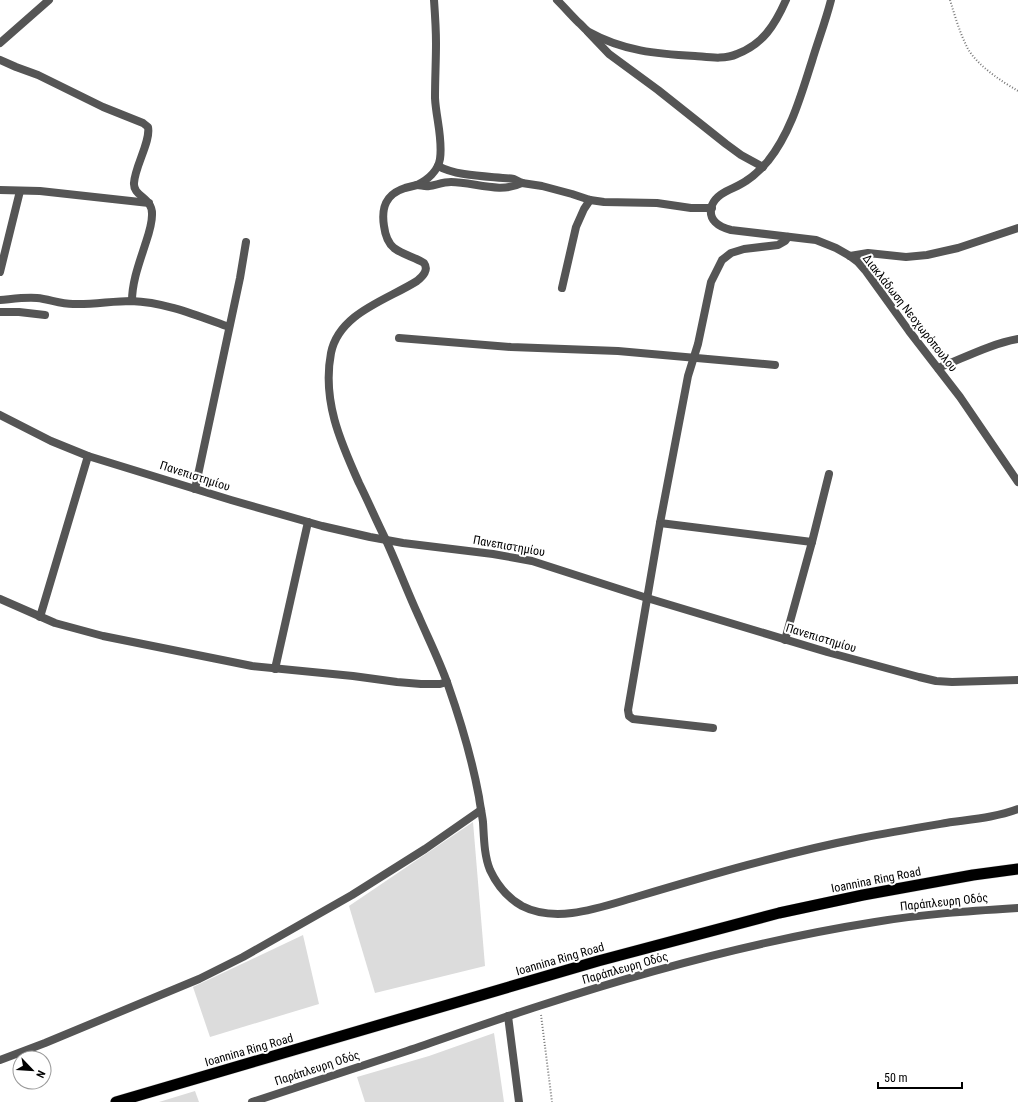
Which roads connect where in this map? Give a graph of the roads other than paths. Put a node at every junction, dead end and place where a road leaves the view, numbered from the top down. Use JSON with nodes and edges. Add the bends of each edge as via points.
{"nodes":[{"id":1,"x":49,"y":0,"type":"edge"},
{"id":2,"x":434,"y":0,"type":"edge"},
{"id":3,"x":557,"y":0,"type":"edge"},
{"id":4,"x":786,"y":0,"type":"edge"},
{"id":5,"x":831,"y":0,"type":"edge"},
{"id":6,"x":588,"y":32,"type":"junction"},
{"id":7,"x":0,"y":43,"type":"edge"},
{"id":8,"x":0,"y":60,"type":"edge"},
{"id":9,"x":438,"y":166,"type":"junction"},
{"id":10,"x":763,"y":167,"type":"junction"},
{"id":11,"x":522,"y":182,"type":"junction"},
{"id":12,"x":416,"y":185,"type":"junction"},
{"id":13,"x":0,"y":190,"type":"edge"},
{"id":14,"x":20,"y":191,"type":"junction"},
{"id":15,"x":590,"y":200,"type":"junction"},
{"id":16,"x":149,"y":202,"type":"junction"},
{"id":17,"x":712,"y":208,"type":"junction"},
{"id":18,"x":1018,"y":228,"type":"edge"},
{"id":19,"x":788,"y":236,"type":"junction"},
{"id":20,"x":246,"y":242,"type":"dead end"},
{"id":21,"x":850,"y":256,"type":"junction"},
{"id":22,"x":0,"y":272,"type":"edge"},
{"id":23,"x":562,"y":288,"type":"dead end"},
{"id":24,"x":0,"y":300,"type":"edge"},
{"id":25,"x":132,"y":301,"type":"junction"},
{"id":26,"x":0,"y":312,"type":"edge"},
{"id":27,"x":45,"y":315,"type":"dead end"},
{"id":28,"x":229,"y":327,"type":"junction"},
{"id":29,"x":399,"y":338,"type":"dead end"},
{"id":30,"x":1018,"y":339,"type":"edge"},
{"id":31,"x":693,"y":358,"type":"junction"},
{"id":32,"x":775,"y":365,"type":"dead end"},
{"id":33,"x":938,"y":368,"type":"junction"},
{"id":34,"x":0,"y":415,"type":"edge"},
{"id":35,"x":88,"y":456,"type":"junction"},
{"id":36,"x":829,"y":474,"type":"dead end"},
{"id":37,"x":1018,"y":482,"type":"edge"},
{"id":38,"x":195,"y":488,"type":"junction"},
{"id":39,"x":308,"y":522,"type":"junction"},
{"id":40,"x":660,"y":523,"type":"junction"},
{"id":41,"x":385,"y":540,"type":"junction"},
{"id":42,"x":812,"y":542,"type":"junction"},
{"id":43,"x":647,"y":598,"type":"junction"},
{"id":44,"x":0,"y":599,"type":"edge"},
{"id":45,"x":40,"y":617,"type":"junction"},
{"id":46,"x":785,"y":640,"type":"junction"},
{"id":47,"x":275,"y":669,"type":"junction"},
{"id":48,"x":1018,"y":680,"type":"edge"},
{"id":49,"x":447,"y":682,"type":"junction"},
{"id":50,"x":713,"y":728,"type":"dead end"},
{"id":51,"x":1018,"y":808,"type":"edge"},
{"id":52,"x":481,"y":810,"type":"junction"},
{"id":53,"x":1018,"y":869,"type":"edge"},
{"id":54,"x":1018,"y":908,"type":"edge"},
{"id":55,"x":508,"y":1016,"type":"junction"},
{"id":56,"x":0,"y":1060,"type":"edge"},
{"id":57,"x":116,"y":1102,"type":"edge"},
{"id":58,"x":252,"y":1102,"type":"edge"},
{"id":59,"x":519,"y":1102,"type":"edge"}],
"edges":[{"from":1,"to":7,"type":"street"},
{"from":2,"to":9,"type":"street","via":[[435,96],[440,142]]},
{"from":3,"to":6,"type":"street"},
{"from":4,"to":6,"type":"street","via":[[776,21],[763,37],[730,57],[645,52]]},
{"from":5,"to":10,"type":"street","via":[[789,126]]},
{"from":6,"to":10,"type":"street","via":[[609,54],[726,144]]},
{"from":8,"to":16,"type":"street","via":[[147,126],[148,134],[134,184],[136,191]]},
{"from":9,"to":11,"type":"street","via":[[457,173]]},
{"from":9,"to":12,"type":"street","via":[[430,176]]},
{"from":10,"to":17,"type":"street","via":[[748,180],[720,195]]},
{"from":11,"to":12,"type":"street","via":[[514,186],[498,187],[451,182],[428,186]]},
{"from":11,"to":15,"type":"street"},
{"from":12,"to":41,"type":"street","via":[[399,190],[390,196],[383,212],[383,223],[390,244],[424,263],[425,272],[418,281],[364,311],[346,325],[333,345],[329,372],[333,419]]},
{"from":13,"to":14,"type":"street"},
{"from":14,"to":16,"type":"street"},
{"from":14,"to":22,"type":"street"},
{"from":15,"to":17,"type":"street"},
{"from":15,"to":23,"type":"street","via":[[578,223]]},
{"from":16,"to":25,"type":"street","via":[[152,221],[134,280]]},
{"from":17,"to":19,"type":"street","name":"Διακλάδωση Νεοχωρόπουλου","via":[[714,221],[723,228]]},
{"from":18,"to":21,"type":"street","via":[[958,248],[927,255],[906,257],[868,253]]},
{"from":19,"to":21,"type":"street","name":"Διακλάδωση Νεοχωρόπουλου","via":[[816,240]]},
{"from":19,"to":31,"type":"street","via":[[778,245],[737,250],[722,260],[711,282]]},
{"from":20,"to":28,"type":"street"},
{"from":21,"to":33,"type":"street","name":"Διακλάδωση Νεοχωρόπουλου","via":[[873,280]]},
{"from":24,"to":25,"type":"street","via":[[36,298],[73,304]]},
{"from":25,"to":28,"type":"street","via":[[168,307]]},
{"from":26,"to":27,"type":"street"},
{"from":28,"to":38,"type":"street"},
{"from":29,"to":31,"type":"street"},
{"from":30,"to":33,"type":"street"},
{"from":31,"to":32,"type":"street"},
{"from":31,"to":40,"type":"street"},
{"from":33,"to":37,"type":"street","name":"Διακλάδωση Νεοχωρόπουλου"},
{"from":34,"to":35,"type":"street","name":"Πανεπιστημίου"},
{"from":35,"to":38,"type":"street","name":"Πανεπιστημίου"},
{"from":35,"to":45,"type":"street"},
{"from":36,"to":42,"type":"street"},
{"from":38,"to":39,"type":"street","name":"Πανεπιστημίου"},
{"from":39,"to":41,"type":"street","name":"Πανεπιστημίου"},
{"from":39,"to":47,"type":"street"},
{"from":40,"to":42,"type":"street"},
{"from":40,"to":43,"type":"street"},
{"from":41,"to":43,"type":"street","name":"Πανεπιστημίου","via":[[532,561]]},
{"from":41,"to":49,"type":"street"},
{"from":42,"to":46,"type":"street"},
{"from":43,"to":46,"type":"street","name":"Πανεπιστημίου"},
{"from":43,"to":50,"type":"street","via":[[629,716],[633,719]]},
{"from":44,"to":45,"type":"street"},
{"from":45,"to":47,"type":"street","via":[[103,636]]},
{"from":46,"to":48,"type":"street","name":"Πανεπιστημίου","via":[[881,668],[936,680]]},
{"from":47,"to":49,"type":"street","via":[[421,684]]},
{"from":49,"to":52,"type":"street","via":[[462,727]]},
{"from":51,"to":52,"type":"street","via":[[993,816],[827,845],[588,910],[559,914],[543,913],[521,905],[510,897],[494,878],[487,861]]},
{"from":52,"to":56,"type":"street","via":[[352,895],[254,951],[199,979]]},
{"from":53,"to":57,"type":"highway","name":"Ioannina Ring Road","via":[[863,895],[779,913],[598,961]]},
{"from":54,"to":55,"type":"street","name":"Παράπλευρη Οδός","via":[[884,921],[756,945],[607,985]]},
{"from":55,"to":58,"type":"street","name":"Παράπλευρη Οδός"},
{"from":55,"to":59,"type":"street"}]}
